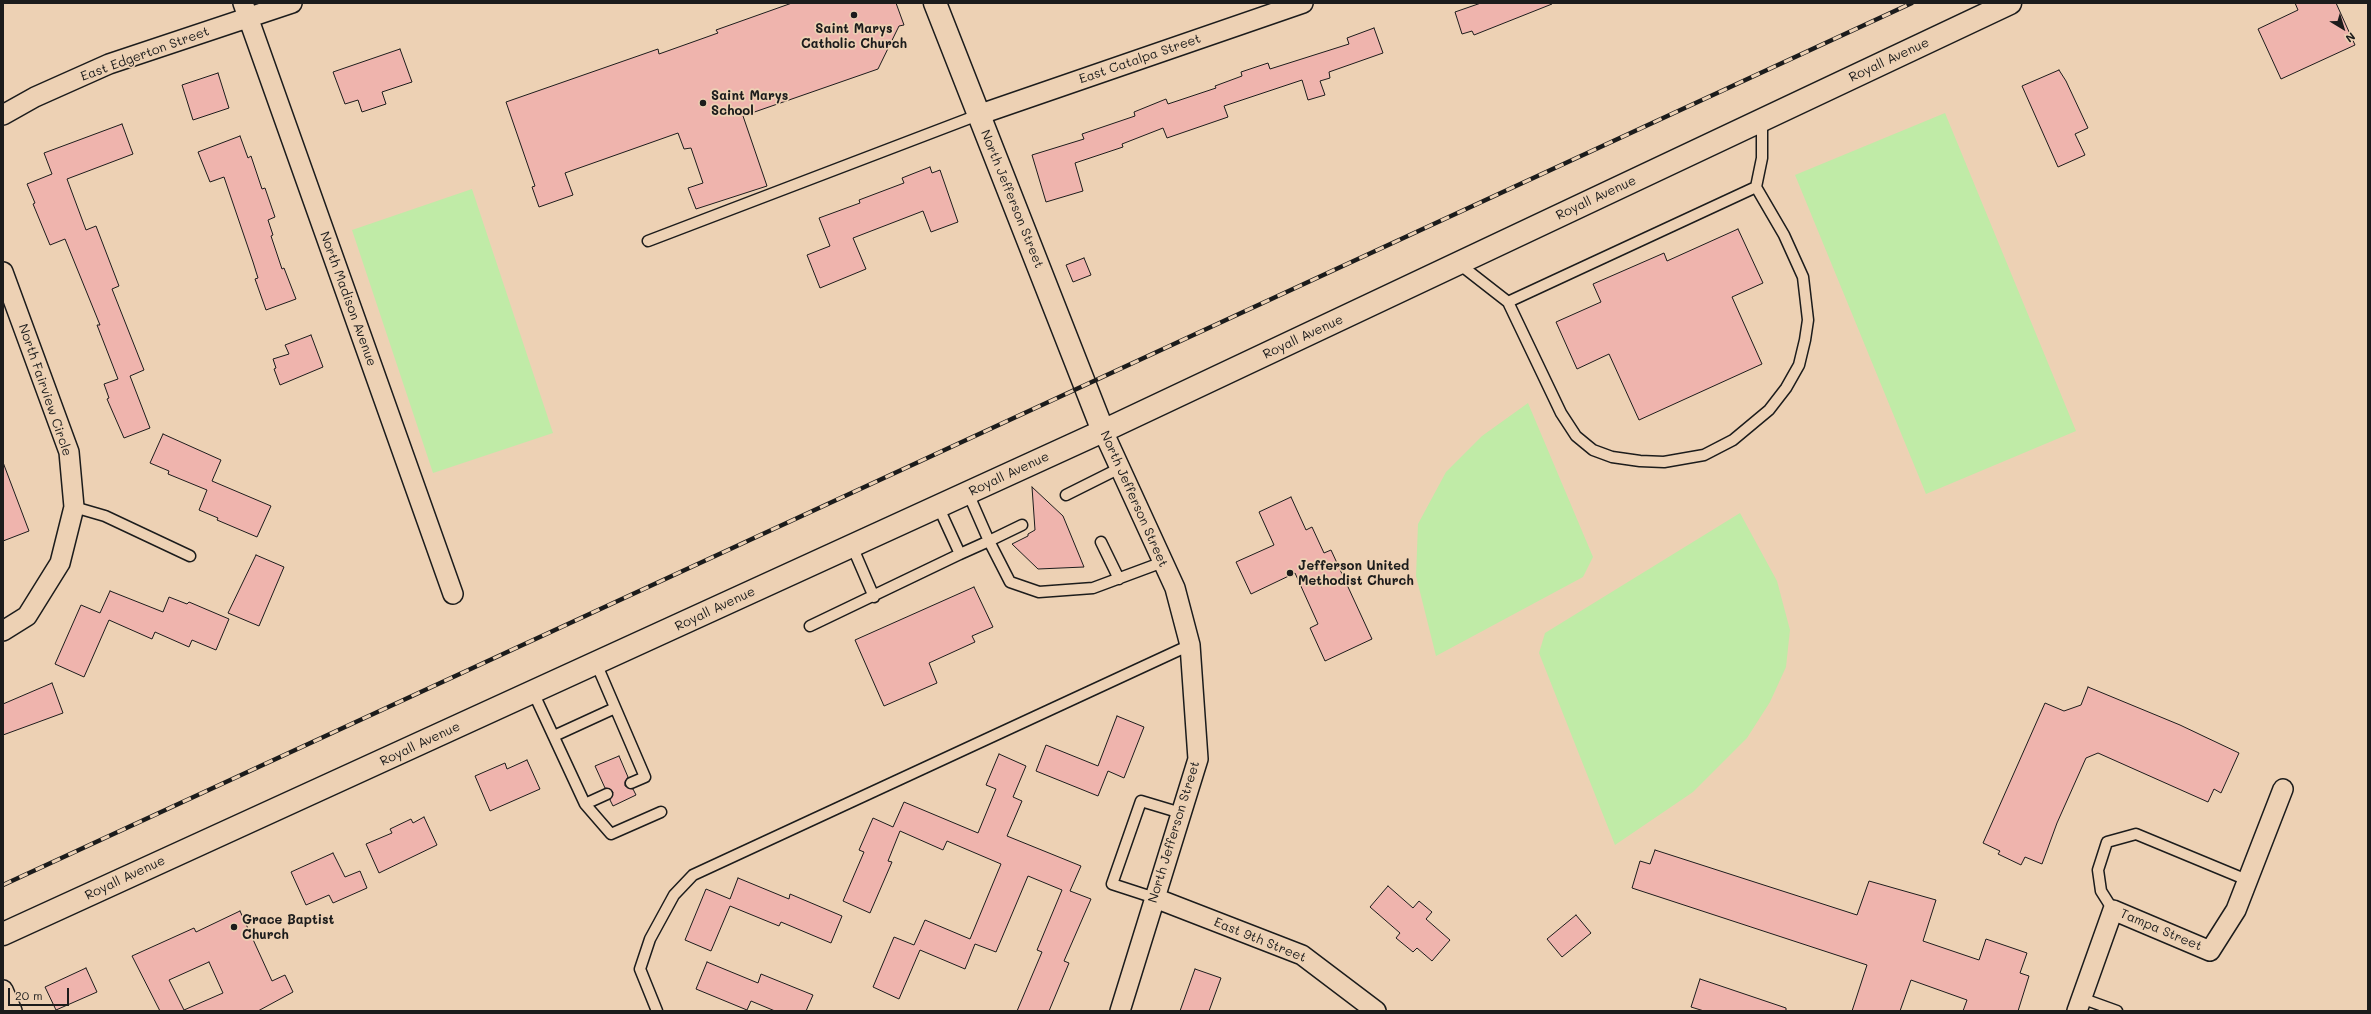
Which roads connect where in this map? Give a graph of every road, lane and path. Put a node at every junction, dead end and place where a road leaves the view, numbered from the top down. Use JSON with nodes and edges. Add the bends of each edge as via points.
{"nodes":[{"id":1,"x":292,"y":3,"type":"edge"},
{"id":2,"x":935,"y":3,"type":"edge"},
{"id":3,"x":1303,"y":3,"type":"edge"},
{"id":4,"x":2010,"y":3,"type":"edge"},
{"id":5,"x":245,"y":11,"type":"edge"},
{"id":6,"x":3,"y":115,"type":"edge"},
{"id":7,"x":978,"y":115,"type":"junction"},
{"id":8,"x":1762,"y":120,"type":"junction"},
{"id":9,"x":1756,"y":187,"type":"junction"},
{"id":10,"x":648,"y":241,"type":"dead end"},
{"id":11,"x":1458,"y":263,"type":"junction"},
{"id":12,"x":3,"y":272,"type":"edge"},
{"id":13,"x":1508,"y":302,"type":"junction"},
{"id":14,"x":1103,"y":431,"type":"junction"},
{"id":15,"x":1120,"y":468,"type":"junction"},
{"id":16,"x":968,"y":493,"type":"junction"},
{"id":17,"x":1066,"y":495,"type":"dead end"},
{"id":18,"x":938,"y":506,"type":"junction"},
{"id":19,"x":74,"y":507,"type":"junction"},
{"id":20,"x":1022,"y":525,"type":"dead end"},
{"id":21,"x":988,"y":541,"type":"junction"},
{"id":22,"x":1101,"y":542,"type":"dead end"},
{"id":23,"x":852,"y":546,"type":"junction"},
{"id":24,"x":960,"y":554,"type":"junction"},
{"id":25,"x":190,"y":556,"type":"dead end"},
{"id":26,"x":1163,"y":562,"type":"junction"},
{"id":27,"x":1119,"y":579,"type":"junction"},
{"id":28,"x":453,"y":594,"type":"dead end"},
{"id":29,"x":874,"y":597,"type":"junction"},
{"id":30,"x":810,"y":626,"type":"dead end"},
{"id":31,"x":3,"y":630,"type":"edge"},
{"id":32,"x":1190,"y":645,"type":"junction"},
{"id":33,"x":596,"y":663,"type":"junction"},
{"id":34,"x":533,"y":692,"type":"junction"},
{"id":35,"x":615,"y":708,"type":"junction"},
{"id":36,"x":554,"y":736,"type":"junction"},
{"id":37,"x":631,"y":783,"type":"dead end"},
{"id":38,"x":2283,"y":789,"type":"dead end"},
{"id":39,"x":607,"y":794,"type":"dead end"},
{"id":40,"x":586,"y":804,"type":"junction"},
{"id":41,"x":661,"y":812,"type":"dead end"},
{"id":42,"x":1181,"y":813,"type":"junction"},
{"id":43,"x":2247,"y":880,"type":"junction"},
{"id":44,"x":1155,"y":898,"type":"junction"},
{"id":45,"x":2113,"y":910,"type":"junction"},
{"id":46,"x":3,"y":934,"type":"edge"},
{"id":47,"x":3,"y":990,"type":"edge"},
{"id":48,"x":2079,"y":1004,"type":"edge"},
{"id":49,"x":12,"y":1011,"type":"edge"},
{"id":50,"x":657,"y":1011,"type":"edge"},
{"id":51,"x":1120,"y":1011,"type":"edge"},
{"id":52,"x":1376,"y":1011,"type":"edge"},
{"id":53,"x":2117,"y":1011,"type":"edge"}],
"edges":[{"from":1,"to":5,"type":"street","name":"East Edgerton Street"},
{"from":2,"to":7,"type":"street","name":"North Jefferson Street"},
{"from":3,"to":7,"type":"street","name":"East Catalpa Street"},
{"from":4,"to":8,"type":"street","name":"Royall Avenue"},
{"from":5,"to":6,"type":"street","name":"East Edgerton Street","via":[[109,64],[35,97]]},
{"from":5,"to":28,"type":"street","name":"North Madison Avenue"},
{"from":7,"to":10,"type":"lane"},
{"from":7,"to":14,"type":"street","name":"North Jefferson Street"},
{"from":8,"to":9,"type":"lane","via":[[1762,158]]},
{"from":8,"to":11,"type":"street","name":"Royall Avenue"},
{"from":9,"to":13,"type":"lane"},
{"from":9,"to":13,"type":"lane","via":[[1784,234],[1803,277],[1808,320],[1805,340],[1798,364],[1786,388],[1769,410],[1733,440],[1704,455],[1664,462],[1640,461],[1612,457],[1593,450],[1576,436],[1560,413]]},
{"from":11,"to":13,"type":"lane"},
{"from":11,"to":14,"type":"street","name":"Royall Avenue"},
{"from":12,"to":19,"type":"street","name":"North Fairview Circle","via":[[69,452]]},
{"from":14,"to":15,"type":"street","name":"North Jefferson Street"},
{"from":14,"to":16,"type":"street","name":"Royall Avenue"},
{"from":15,"to":17,"type":"lane"},
{"from":15,"to":26,"type":"street","name":"North Jefferson Street"},
{"from":16,"to":18,"type":"street","name":"Royall Avenue"},
{"from":16,"to":21,"type":"lane"},
{"from":18,"to":23,"type":"street","name":"Royall Avenue"},
{"from":18,"to":24,"type":"lane"},
{"from":19,"to":25,"type":"lane","via":[[105,516]]},
{"from":19,"to":31,"type":"street","name":"North Fairview Circle","via":[[60,563],[27,616]]},
{"from":20,"to":21,"type":"lane"},
{"from":21,"to":24,"type":"lane"},
{"from":21,"to":27,"type":"lane","via":[[1010,582],[1039,592],[1093,588]]},
{"from":22,"to":27,"type":"lane"},
{"from":23,"to":29,"type":"lane"},
{"from":23,"to":33,"type":"street","name":"Royall Avenue"},
{"from":24,"to":29,"type":"lane"},
{"from":26,"to":27,"type":"lane"},
{"from":26,"to":32,"type":"street","name":"North Jefferson Street","via":[[1175,588]]},
{"from":29,"to":30,"type":"lane"},
{"from":32,"to":42,"type":"street","name":"North Jefferson Street","via":[[1198,759]]},
{"from":32,"to":50,"type":"lane","via":[[693,876],[674,895],[650,939],[640,969]]},
{"from":33,"to":34,"type":"street","name":"Royall Avenue"},
{"from":33,"to":35,"type":"lane"},
{"from":34,"to":36,"type":"lane"},
{"from":34,"to":46,"type":"street","name":"Royall Avenue"},
{"from":35,"to":36,"type":"lane"},
{"from":35,"to":37,"type":"lane","via":[[645,777]]},
{"from":36,"to":40,"type":"lane"},
{"from":38,"to":43,"type":"street","name":"Tampa Street"},
{"from":39,"to":40,"type":"lane"},
{"from":40,"to":41,"type":"lane","via":[[611,834]]},
{"from":42,"to":44,"type":"street","name":"North Jefferson Street"},
{"from":42,"to":44,"type":"lane","via":[[1141,801],[1112,884]]},
{"from":43,"to":45,"type":"street","name":"Tampa Street","via":[[2236,910],[2210,951]]},
{"from":43,"to":45,"type":"lane","via":[[2136,834],[2107,842],[2098,870],[2101,891]]},
{"from":44,"to":51,"type":"street","name":"North Jefferson Street"},
{"from":44,"to":52,"type":"street","name":"East 9th Street","via":[[1302,955]]},
{"from":45,"to":48,"type":"street","name":"Tampa Street"},
{"from":47,"to":49,"type":"street"},
{"from":48,"to":53,"type":"lane"}]}
